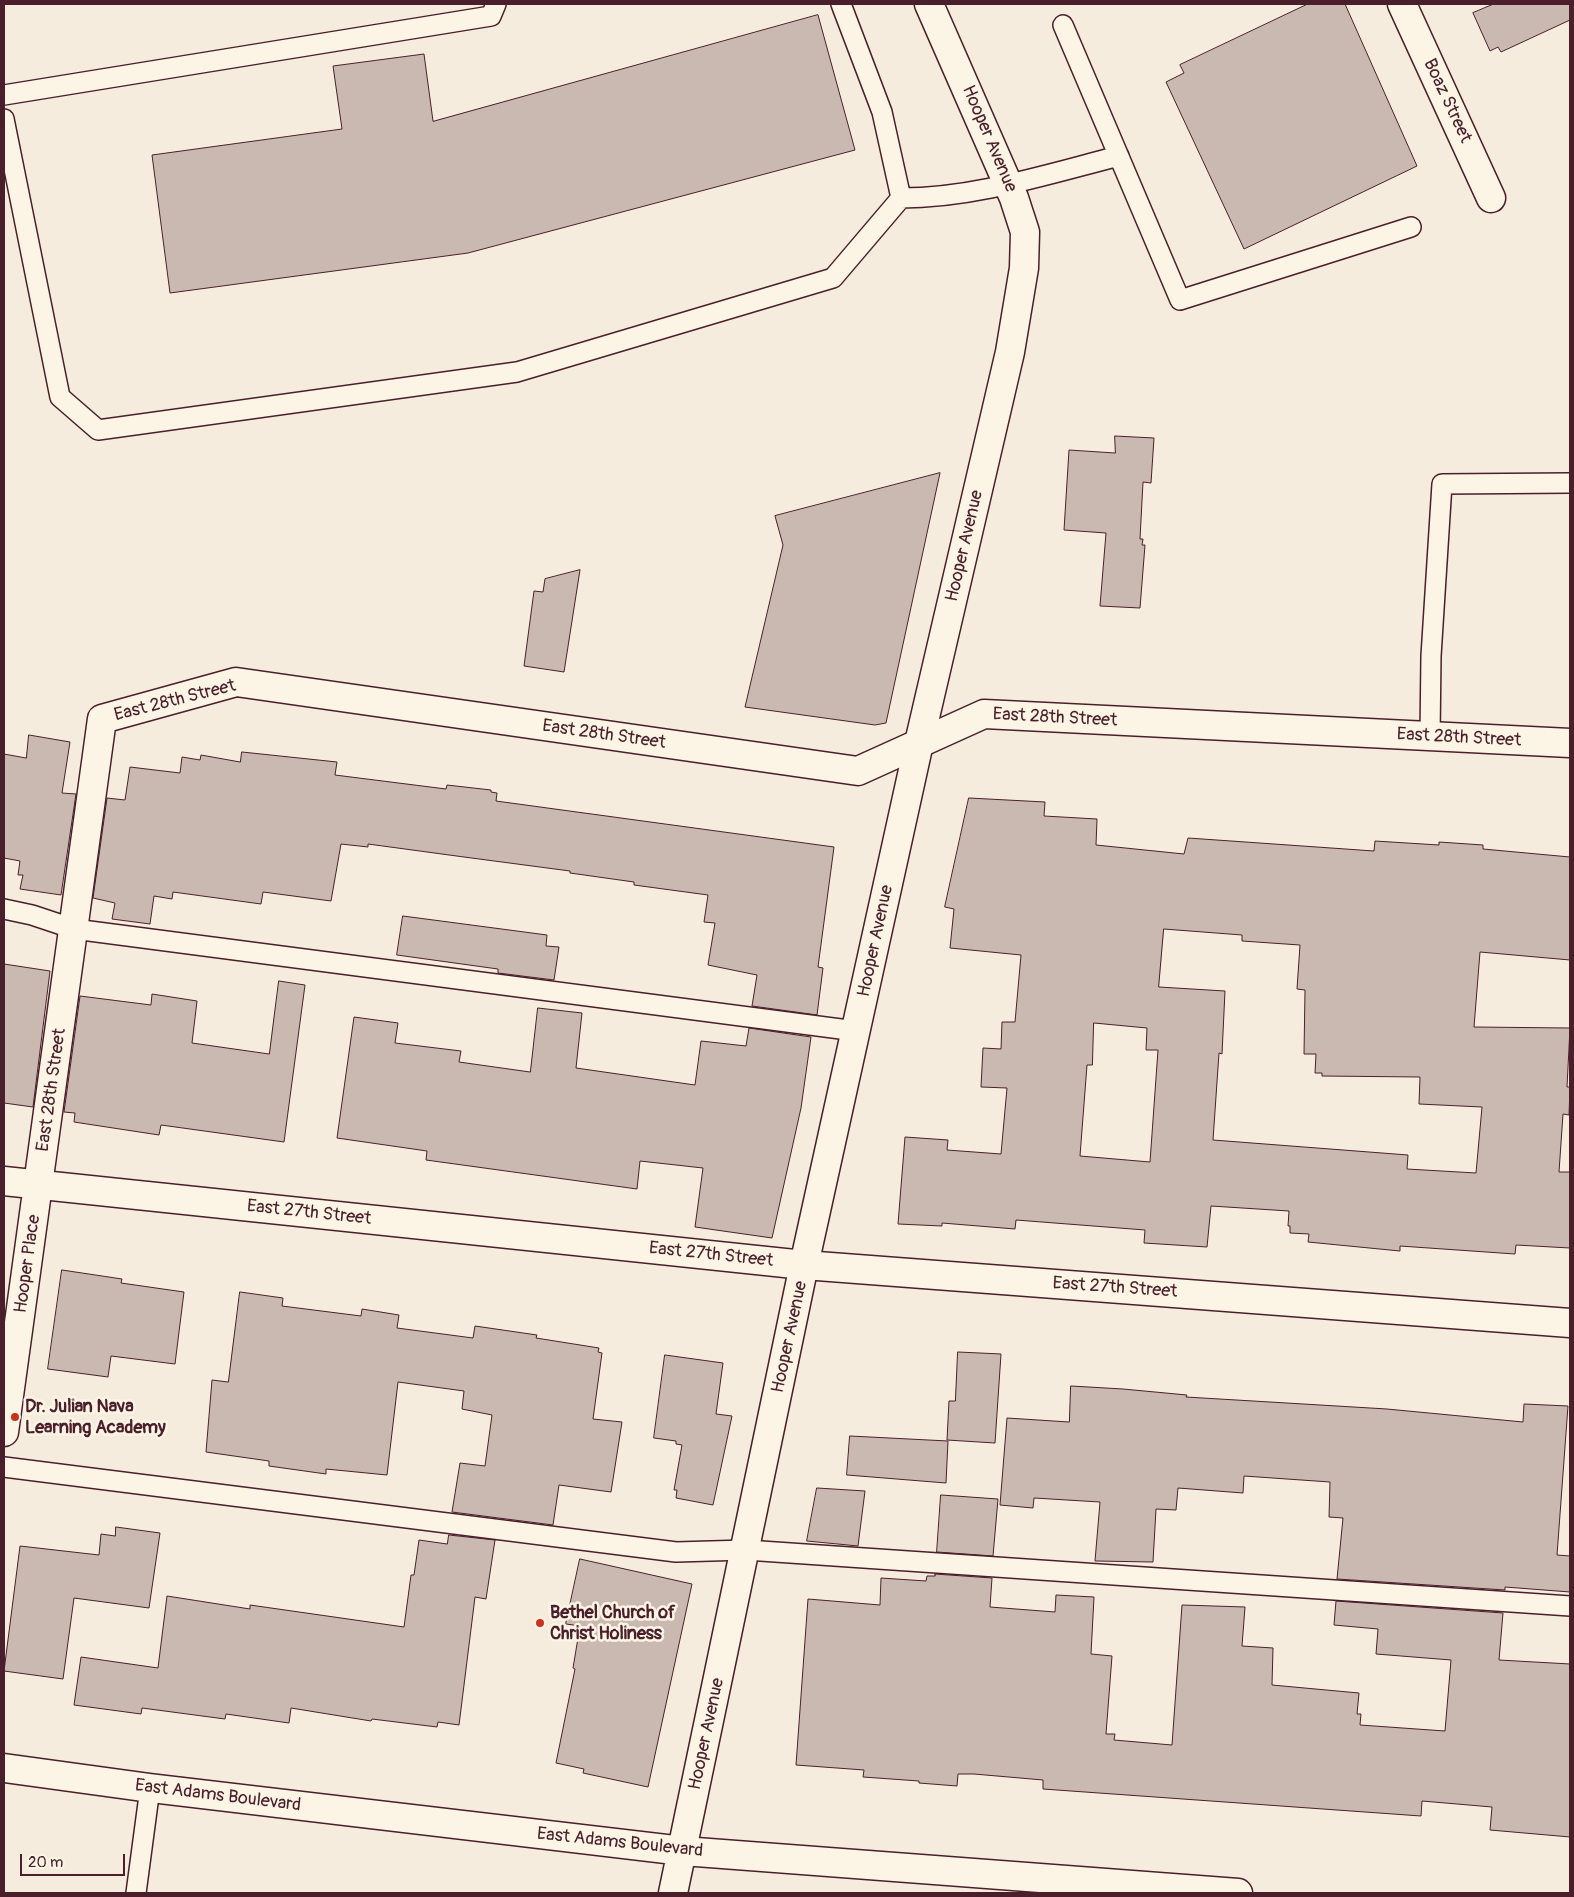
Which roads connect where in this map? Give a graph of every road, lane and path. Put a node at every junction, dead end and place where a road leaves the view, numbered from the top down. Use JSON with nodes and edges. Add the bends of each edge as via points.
{"nodes":[{"id":1,"x":496,"y":4,"type":"edge"},
{"id":2,"x":841,"y":4,"type":"edge"},
{"id":3,"x":929,"y":4,"type":"edge"},
{"id":4,"x":1402,"y":4,"type":"edge"},
{"id":5,"x":1063,"y":25,"type":"dead end"},
{"id":6,"x":4,"y":95,"type":"edge"},
{"id":7,"x":4,"y":119,"type":"edge"},
{"id":8,"x":1119,"y":156,"type":"junction"},
{"id":9,"x":1008,"y":184,"type":"junction"},
{"id":10,"x":901,"y":198,"type":"junction"},
{"id":11,"x":1491,"y":198,"type":"dead end"},
{"id":12,"x":1411,"y":226,"type":"dead end"},
{"id":13,"x":1570,"y":483,"type":"edge"},
{"id":14,"x":1430,"y":736,"type":"junction"},
{"id":15,"x":919,"y":743,"type":"junction"},
{"id":16,"x":1570,"y":743,"type":"edge"},
{"id":17,"x":4,"y":909,"type":"edge"},
{"id":18,"x":74,"y":929,"type":"junction"},
{"id":19,"x":856,"y":1030,"type":"junction"},
{"id":20,"x":4,"y":1181,"type":"edge"},
{"id":21,"x":39,"y":1185,"type":"junction"},
{"id":22,"x":804,"y":1265,"type":"junction"},
{"id":23,"x":1570,"y":1323,"type":"edge"},
{"id":24,"x":4,"y":1432,"type":"edge"},
{"id":25,"x":4,"y":1467,"type":"edge"},
{"id":26,"x":746,"y":1550,"type":"junction"},
{"id":27,"x":1570,"y":1606,"type":"edge"},
{"id":28,"x":4,"y":1768,"type":"edge"},
{"id":29,"x":150,"y":1788,"type":"junction"},
{"id":30,"x":682,"y":1851,"type":"junction"},
{"id":31,"x":136,"y":1893,"type":"edge"},
{"id":32,"x":673,"y":1893,"type":"edge"},
{"id":33,"x":1238,"y":1893,"type":"edge"}],
"edges":[{"from":1,"to":6,"type":"lane","via":[[491,16]]},
{"from":2,"to":10,"type":"lane","via":[[882,112]]},
{"from":3,"to":9,"type":"street","name":"Hooper Avenue"},
{"from":4,"to":11,"type":"street","name":"Boaz Street"},
{"from":5,"to":8,"type":"lane"},
{"from":7,"to":10,"type":"lane","via":[[60,397],[98,430],[517,372],[833,278]]},
{"from":8,"to":9,"type":"lane"},
{"from":8,"to":12,"type":"lane","via":[[1180,300]]},
{"from":9,"to":10,"type":"lane","via":[[930,198]]},
{"from":9,"to":15,"type":"street","name":"Hooper Avenue","via":[[1024,232],[1024,268],[1010,352]]},
{"from":13,"to":14,"type":"lane","via":[[1442,484],[1431,656]]},
{"from":14,"to":15,"type":"street","name":"East 28th Street","via":[[984,714]]},
{"from":14,"to":16,"type":"street","name":"East 28th Street"},
{"from":15,"to":18,"type":"street","name":"East 28th Street","via":[[858,771],[236,682],[102,720]]},
{"from":15,"to":19,"type":"street","name":"Hooper Avenue"},
{"from":17,"to":18,"type":"lane"},
{"from":18,"to":19,"type":"lane"},
{"from":18,"to":21,"type":"street","name":"East 28th Street"},
{"from":19,"to":22,"type":"street","name":"Hooper Avenue"},
{"from":20,"to":21,"type":"street","name":"East 27th Street"},
{"from":21,"to":22,"type":"street","name":"East 27th Street"},
{"from":21,"to":24,"type":"street","name":"Hooper Place"},
{"from":22,"to":23,"type":"street","name":"East 27th Street"},
{"from":22,"to":26,"type":"street","name":"Hooper Avenue"},
{"from":25,"to":26,"type":"lane","via":[[676,1552]]},
{"from":26,"to":27,"type":"lane"},
{"from":26,"to":30,"type":"street","name":"Hooper Avenue"},
{"from":28,"to":29,"type":"street","name":"East Adams Boulevard"},
{"from":29,"to":30,"type":"street","name":"East Adams Boulevard"},
{"from":29,"to":31,"type":"lane"},
{"from":30,"to":32,"type":"street","name":"Hooper Avenue"},
{"from":30,"to":33,"type":"street","name":"East Adams Boulevard"}]}
